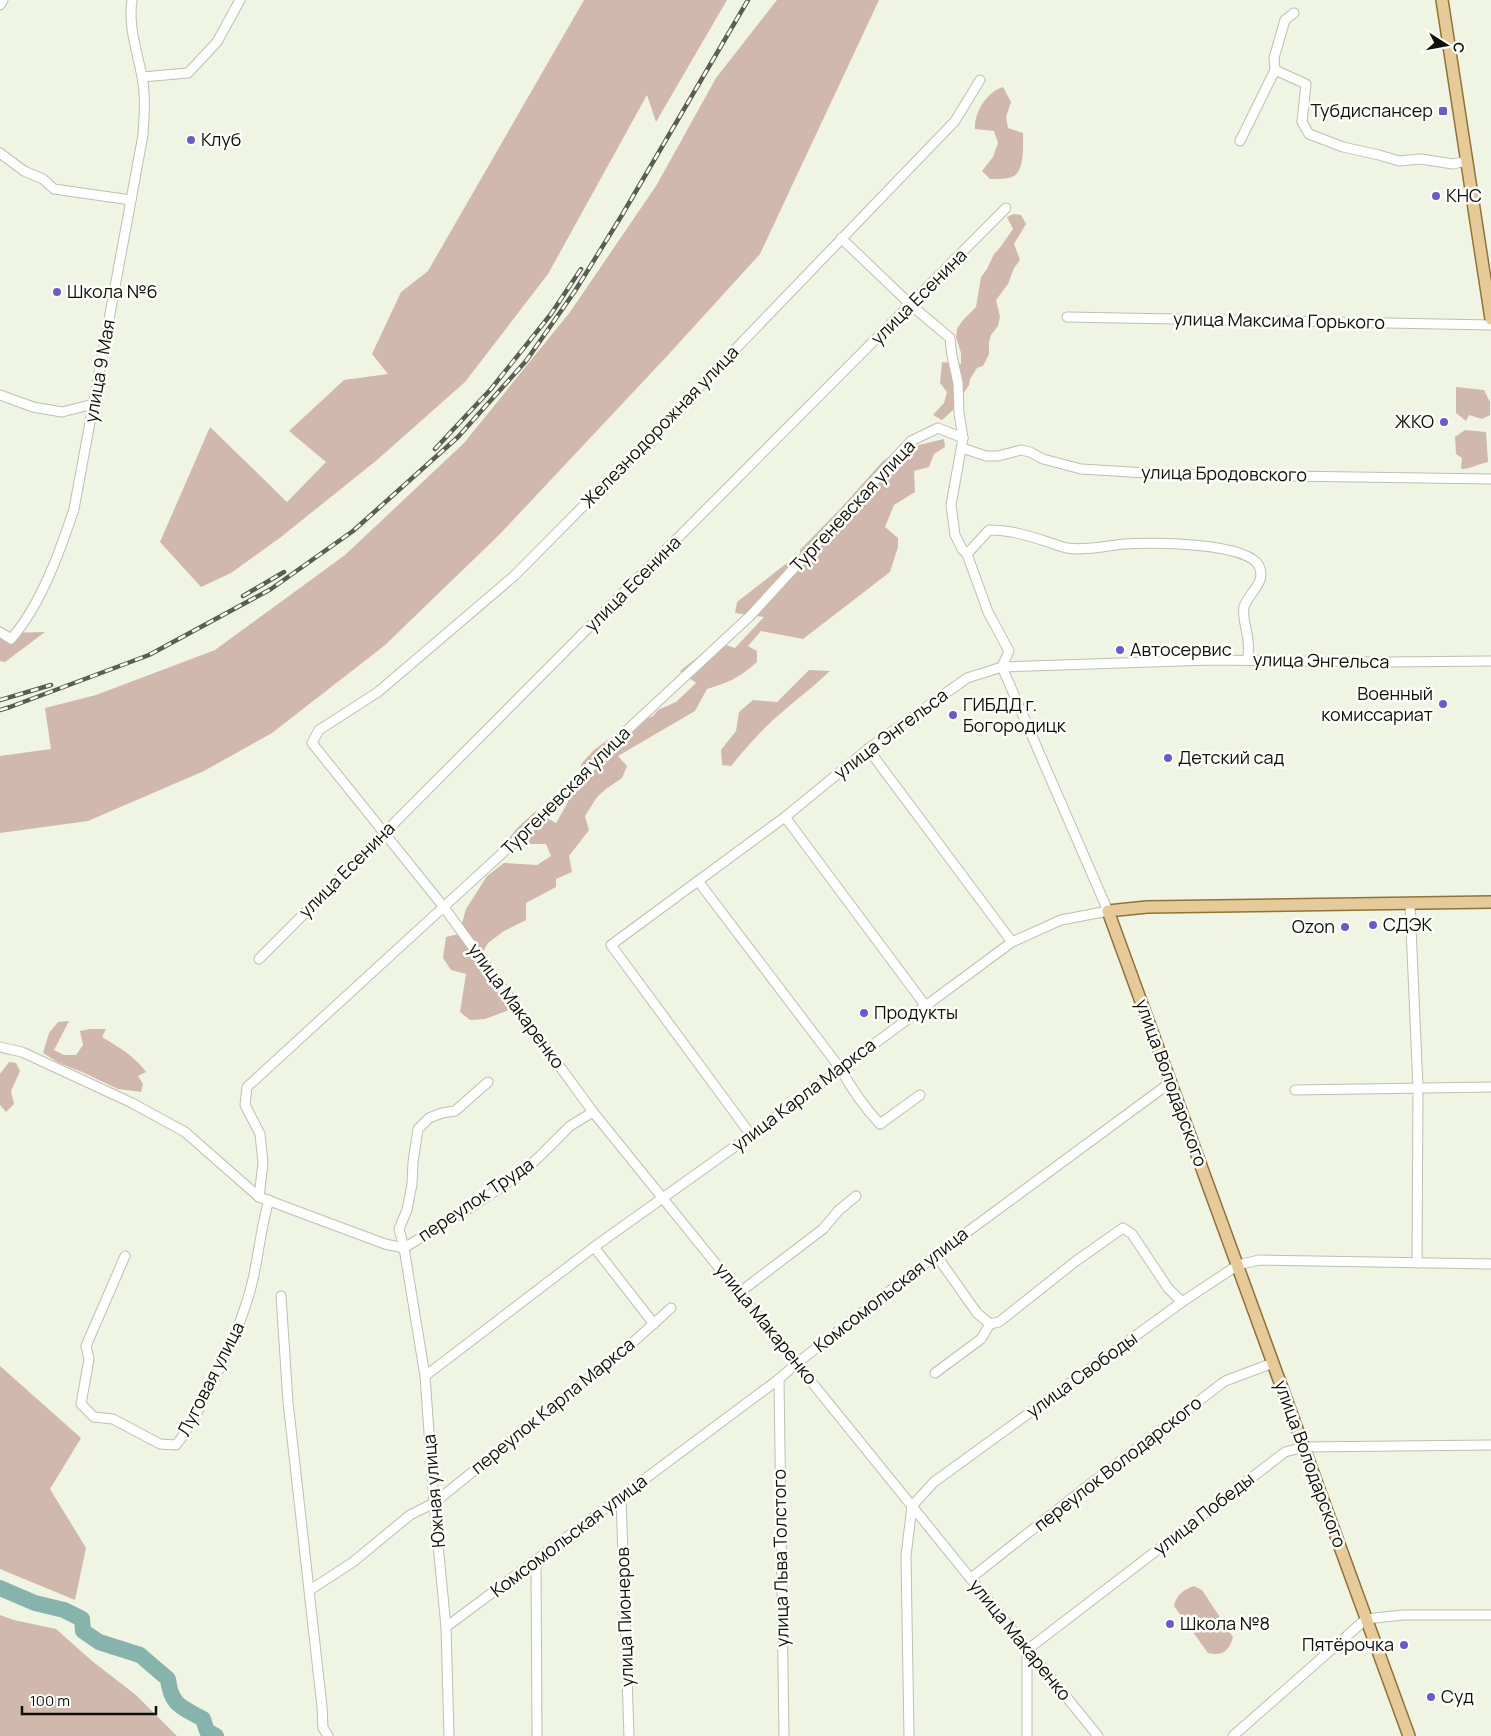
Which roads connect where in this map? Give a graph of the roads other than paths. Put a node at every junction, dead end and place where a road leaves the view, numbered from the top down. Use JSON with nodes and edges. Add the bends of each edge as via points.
{"nodes":[{"id":1,"x":3,"y":0,"type":"edge"},
{"id":2,"x":132,"y":0,"type":"edge"},
{"id":3,"x":240,"y":0,"type":"edge"},
{"id":4,"x":1442,"y":0,"type":"edge"},
{"id":5,"x":0,"y":5,"type":"edge"},
{"id":6,"x":1294,"y":13,"type":"dead end"},
{"id":7,"x":1275,"y":70,"type":"junction"},
{"id":8,"x":142,"y":77,"type":"junction"},
{"id":9,"x":980,"y":80,"type":"dead end"},
{"id":10,"x":1240,"y":141,"type":"dead end"},
{"id":11,"x":0,"y":153,"type":"edge"},
{"id":12,"x":1466,"y":161,"type":"junction"},
{"id":13,"x":131,"y":200,"type":"junction"},
{"id":14,"x":1006,"y":208,"type":"dead end"},
{"id":15,"x":841,"y":238,"type":"junction"},
{"id":16,"x":910,"y":305,"type":"junction"},
{"id":17,"x":1067,"y":317,"type":"dead end"},
{"id":18,"x":1491,"y":320,"type":"edge"},
{"id":19,"x":1491,"y":325,"type":"edge"},
{"id":20,"x":0,"y":395,"type":"edge"},
{"id":21,"x":94,"y":404,"type":"junction"},
{"id":22,"x":963,"y":438,"type":"junction"},
{"id":23,"x":962,"y":448,"type":"junction"},
{"id":24,"x":1491,"y":479,"type":"edge"},
{"id":25,"x":968,"y":554,"type":"junction"},
{"id":26,"x":0,"y":632,"type":"edge"},
{"id":27,"x":1248,"y":660,"type":"junction"},
{"id":28,"x":1491,"y":661,"type":"edge"},
{"id":29,"x":1002,"y":667,"type":"junction"},
{"id":30,"x":312,"y":743,"type":"joint"},
{"id":31,"x":868,"y":749,"type":"junction"},
{"id":32,"x":785,"y":817,"type":"junction"},
{"id":33,"x":384,"y":833,"type":"junction"},
{"id":34,"x":698,"y":881,"type":"junction"},
{"id":35,"x":1491,"y":902,"type":"edge"},
{"id":36,"x":1410,"y":904,"type":"junction"},
{"id":37,"x":443,"y":906,"type":"junction"},
{"id":38,"x":1108,"y":911,"type":"junction"},
{"id":39,"x":1012,"y":942,"type":"junction"},
{"id":40,"x":259,"y":959,"type":"dead end"},
{"id":41,"x":925,"y":1005,"type":"junction"},
{"id":42,"x":0,"y":1047,"type":"edge"},
{"id":43,"x":840,"y":1068,"type":"junction"},
{"id":44,"x":488,"y":1082,"type":"dead end"},
{"id":45,"x":1171,"y":1082,"type":"junction"},
{"id":46,"x":1491,"y":1086,"type":"edge"},
{"id":47,"x":1418,"y":1088,"type":"junction"},
{"id":48,"x":1295,"y":1090,"type":"dead end"},
{"id":49,"x":920,"y":1095,"type":"dead end"},
{"id":50,"x":593,"y":1112,"type":"junction"},
{"id":51,"x":751,"y":1135,"type":"junction"},
{"id":52,"x":856,"y":1196,"type":"dead end"},
{"id":53,"x":259,"y":1197,"type":"junction"},
{"id":54,"x":664,"y":1197,"type":"junction"},
{"id":55,"x":269,"y":1200,"type":"junction"},
{"id":56,"x":594,"y":1247,"type":"junction"},
{"id":57,"x":404,"y":1248,"type":"junction"},
{"id":58,"x":936,"y":1255,"type":"junction"},
{"id":59,"x":125,"y":1256,"type":"dead end"},
{"id":60,"x":1417,"y":1263,"type":"junction"},
{"id":61,"x":1491,"y":1264,"type":"edge"},
{"id":62,"x":1238,"y":1265,"type":"junction"},
{"id":63,"x":740,"y":1292,"type":"junction"},
{"id":64,"x":281,"y":1296,"type":"dead end"},
{"id":65,"x":1182,"y":1302,"type":"junction"},
{"id":66,"x":671,"y":1308,"type":"dead end"},
{"id":67,"x":654,"y":1324,"type":"junction"},
{"id":68,"x":990,"y":1324,"type":"junction"},
{"id":69,"x":797,"y":1363,"type":"junction"},
{"id":70,"x":1273,"y":1363,"type":"junction"},
{"id":71,"x":934,"y":1373,"type":"dead end"},
{"id":72,"x":425,"y":1376,"type":"junction"},
{"id":73,"x":779,"y":1379,"type":"junction"},
{"id":74,"x":1491,"y":1444,"type":"edge"},
{"id":75,"x":1304,"y":1447,"type":"junction"},
{"id":76,"x":622,"y":1497,"type":"junction"},
{"id":77,"x":434,"y":1503,"type":"junction"},
{"id":78,"x":912,"y":1506,"type":"junction"},
{"id":79,"x":536,"y":1562,"type":"junction"},
{"id":80,"x":971,"y":1578,"type":"junction"},
{"id":81,"x":310,"y":1590,"type":"junction"},
{"id":82,"x":1491,"y":1615,"type":"edge"},
{"id":83,"x":1366,"y":1619,"type":"junction"},
{"id":84,"x":446,"y":1627,"type":"junction"},
{"id":85,"x":1027,"y":1650,"type":"junction"},
{"id":86,"x":328,"y":1736,"type":"edge"},
{"id":87,"x":449,"y":1736,"type":"edge"},
{"id":88,"x":537,"y":1736,"type":"edge"},
{"id":89,"x":629,"y":1736,"type":"edge"},
{"id":90,"x":784,"y":1736,"type":"edge"},
{"id":91,"x":910,"y":1736,"type":"edge"},
{"id":92,"x":1027,"y":1736,"type":"edge"},
{"id":93,"x":1098,"y":1736,"type":"edge"},
{"id":94,"x":1233,"y":1736,"type":"edge"},
{"id":95,"x":1409,"y":1736,"type":"edge"}],
"edges":[{"from":1,"to":5,"type":"street"},
{"from":2,"to":8,"type":"street","name":"улица 9 Мая","via":[[133,41]]},
{"from":3,"to":8,"type":"street","via":[[216,42],[188,73]]},
{"from":4,"to":12,"type":"main road"},
{"from":6,"to":7,"type":"street","via":[[1285,20],[1274,58]]},
{"from":7,"to":10,"type":"street"},
{"from":7,"to":12,"type":"street","via":[[1306,84],[1302,122],[1309,134],[1343,148],[1398,161],[1421,159],[1453,164]]},
{"from":8,"to":13,"type":"street","name":"улица 9 Мая","via":[[143,135]]},
{"from":9,"to":15,"type":"street","name":"Железнодорожная улица","via":[[955,121]]},
{"from":11,"to":13,"type":"street","via":[[54,189]]},
{"from":12,"to":18,"type":"main road"},
{"from":13,"to":21,"type":"street","name":"улица 9 Мая"},
{"from":14,"to":16,"type":"street","name":"улица Есенина"},
{"from":15,"to":16,"type":"street"},
{"from":15,"to":30,"type":"street","name":"Железнодорожная улица","via":[[514,576],[378,692],[319,730]]},
{"from":16,"to":22,"type":"street","via":[[950,338]]},
{"from":16,"to":33,"type":"street","name":"улица Есенина"},
{"from":17,"to":19,"type":"street","name":"улица Максима Горького"},
{"from":20,"to":21,"type":"street","via":[[33,407],[62,412]]},
{"from":21,"to":26,"type":"street","name":"улица 9 Мая","via":[[74,509],[60,552],[23,625],[11,639]]},
{"from":22,"to":23,"type":"street"},
{"from":22,"to":37,"type":"street","name":"Тургеневская улица","via":[[938,428],[911,441],[750,616],[625,732],[544,815]]},
{"from":23,"to":24,"type":"street","name":"улица Бродовского","via":[[986,456],[1020,450],[1081,468],[1163,474]]},
{"from":23,"to":25,"type":"street","via":[[951,505],[955,535]]},
{"from":25,"to":27,"type":"street","via":[[989,530],[1022,534],[1066,548],[1124,544],[1201,546],[1241,553],[1253,558],[1261,574],[1259,583],[1244,605]]},
{"from":25,"to":29,"type":"street","via":[[988,612],[1009,651]]},
{"from":27,"to":28,"type":"street","name":"улица Энгельса"},
{"from":27,"to":29,"type":"street","name":"улица Энгельса"},
{"from":29,"to":31,"type":"street","name":"улица Энгельса","via":[[968,678]]},
{"from":29,"to":38,"type":"street","name":"улица Володарского"},
{"from":30,"to":33,"type":"street","name":"улица Макаренко"},
{"from":31,"to":32,"type":"street","name":"улица Энгельса"},
{"from":31,"to":39,"type":"street"},
{"from":32,"to":34,"type":"street","name":"улица Энгельса"},
{"from":32,"to":41,"type":"street"},
{"from":33,"to":37,"type":"street","name":"улица Макаренко"},
{"from":33,"to":40,"type":"street","name":"улица Есенина"},
{"from":34,"to":43,"type":"street"},
{"from":34,"to":51,"type":"street","name":"улица Энгельса","via":[[611,945]]},
{"from":35,"to":36,"type":"main road","name":"улица Карла Маркса"},
{"from":36,"to":38,"type":"main road","name":"улица Карла Маркса","via":[[1147,907]]},
{"from":36,"to":47,"type":"street"},
{"from":37,"to":50,"type":"street","name":"улица Макаренко"},
{"from":37,"to":53,"type":"street","name":"Тургеневская улица","via":[[247,1088],[245,1105],[260,1134]]},
{"from":38,"to":39,"type":"street","name":"улица Карла Маркса","via":[[1061,920]]},
{"from":38,"to":45,"type":"main road","name":"улица Володарского"},
{"from":39,"to":41,"type":"street","name":"улица Карла Маркса"},
{"from":41,"to":43,"type":"street","name":"улица Карла Маркса"},
{"from":42,"to":53,"type":"street","via":[[31,1056],[186,1132]]},
{"from":43,"to":49,"type":"street","via":[[880,1124]]},
{"from":43,"to":51,"type":"street","name":"улица Карла Маркса"},
{"from":44,"to":57,"type":"street","name":"Южная улица","via":[[455,1111],[429,1118],[418,1129],[412,1184],[399,1229]]},
{"from":45,"to":58,"type":"street","name":"Комсомольская улица"},
{"from":45,"to":62,"type":"main road","name":"улица Володарского"},
{"from":46,"to":47,"type":"street"},
{"from":47,"to":48,"type":"street"},
{"from":47,"to":60,"type":"street"},
{"from":50,"to":54,"type":"street","name":"улица Макаренко"},
{"from":50,"to":57,"type":"street","name":"переулок Труда","via":[[570,1126],[519,1175]]},
{"from":51,"to":54,"type":"street","name":"улица Карла Маркса"},
{"from":52,"to":63,"type":"street","via":[[823,1229]]},
{"from":53,"to":55,"type":"street"},
{"from":54,"to":56,"type":"street","name":"улица Карла Маркса"},
{"from":54,"to":63,"type":"street","name":"улица Макаренко"},
{"from":55,"to":57,"type":"street","via":[[385,1244]]},
{"from":55,"to":59,"type":"street","name":"Луговая улица","via":[[247,1306],[222,1364],[187,1432],[176,1445],[160,1444],[113,1419],[94,1417],[81,1404],[89,1359],[86,1346]]},
{"from":56,"to":67,"type":"street"},
{"from":56,"to":72,"type":"street","name":"улица Карла Маркса"},
{"from":57,"to":72,"type":"street","name":"Южная улица"},
{"from":58,"to":68,"type":"street","via":[[977,1313]]},
{"from":58,"to":69,"type":"street","name":"Комсомольская улица"},
{"from":60,"to":61,"type":"street","name":"улица Свободы"},
{"from":60,"to":62,"type":"street","name":"улица Свободы","via":[[1259,1260]]},
{"from":62,"to":65,"type":"street","name":"улица Свободы"},
{"from":62,"to":70,"type":"main road","name":"улица Володарского"},
{"from":63,"to":69,"type":"street","name":"улица Макаренко"},
{"from":64,"to":81,"type":"street","via":[[288,1402]]},
{"from":65,"to":68,"type":"street","via":[[1168,1288],[1132,1234],[1123,1228],[998,1322]]},
{"from":65,"to":78,"type":"street","name":"улица Свободы","via":[[934,1482]]},
{"from":66,"to":67,"type":"street","name":"переулок Карла Маркса"},
{"from":67,"to":77,"type":"street","name":"переулок Карла Маркса"},
{"from":68,"to":71,"type":"street","via":[[981,1339]]},
{"from":69,"to":73,"type":"street","name":"Комсомольская улица"},
{"from":69,"to":78,"type":"street","name":"улица Макаренко"},
{"from":70,"to":75,"type":"main road","name":"улица Володарского"},
{"from":70,"to":80,"type":"street","name":"переулок Володарского","via":[[1225,1381]]},
{"from":72,"to":77,"type":"street","name":"Южная улица"},
{"from":73,"to":76,"type":"street","name":"Комсомольская улица"},
{"from":73,"to":90,"type":"street","name":"улица Льва Толстого"},
{"from":74,"to":75,"type":"street","name":"улица Победы"},
{"from":75,"to":83,"type":"main road","name":"улица Володарского"},
{"from":75,"to":85,"type":"street","name":"улица Победы","via":[[1285,1452]]},
{"from":76,"to":79,"type":"street","name":"Комсомольская улица"},
{"from":76,"to":89,"type":"street","name":"улица Пионеров"},
{"from":77,"to":81,"type":"street","name":"переулок Карла Маркса","via":[[410,1515],[353,1562]]},
{"from":77,"to":84,"type":"street","name":"Южная улица"},
{"from":78,"to":80,"type":"street","name":"улица Макаренко"},
{"from":78,"to":91,"type":"street","via":[[906,1556]]},
{"from":79,"to":84,"type":"street","name":"Комсомольская улица"},
{"from":79,"to":88,"type":"street"},
{"from":80,"to":85,"type":"street","name":"улица Макаренко"},
{"from":81,"to":86,"type":"street","via":[[323,1728]]},
{"from":82,"to":83,"type":"street","via":[[1403,1615]]},
{"from":83,"to":94,"type":"street"},
{"from":83,"to":95,"type":"main road","name":"улица Володарского"},
{"from":84,"to":87,"type":"street","name":"Южная улица"},
{"from":85,"to":92,"type":"street"},
{"from":85,"to":93,"type":"street","name":"улица Макаренко"}]}
